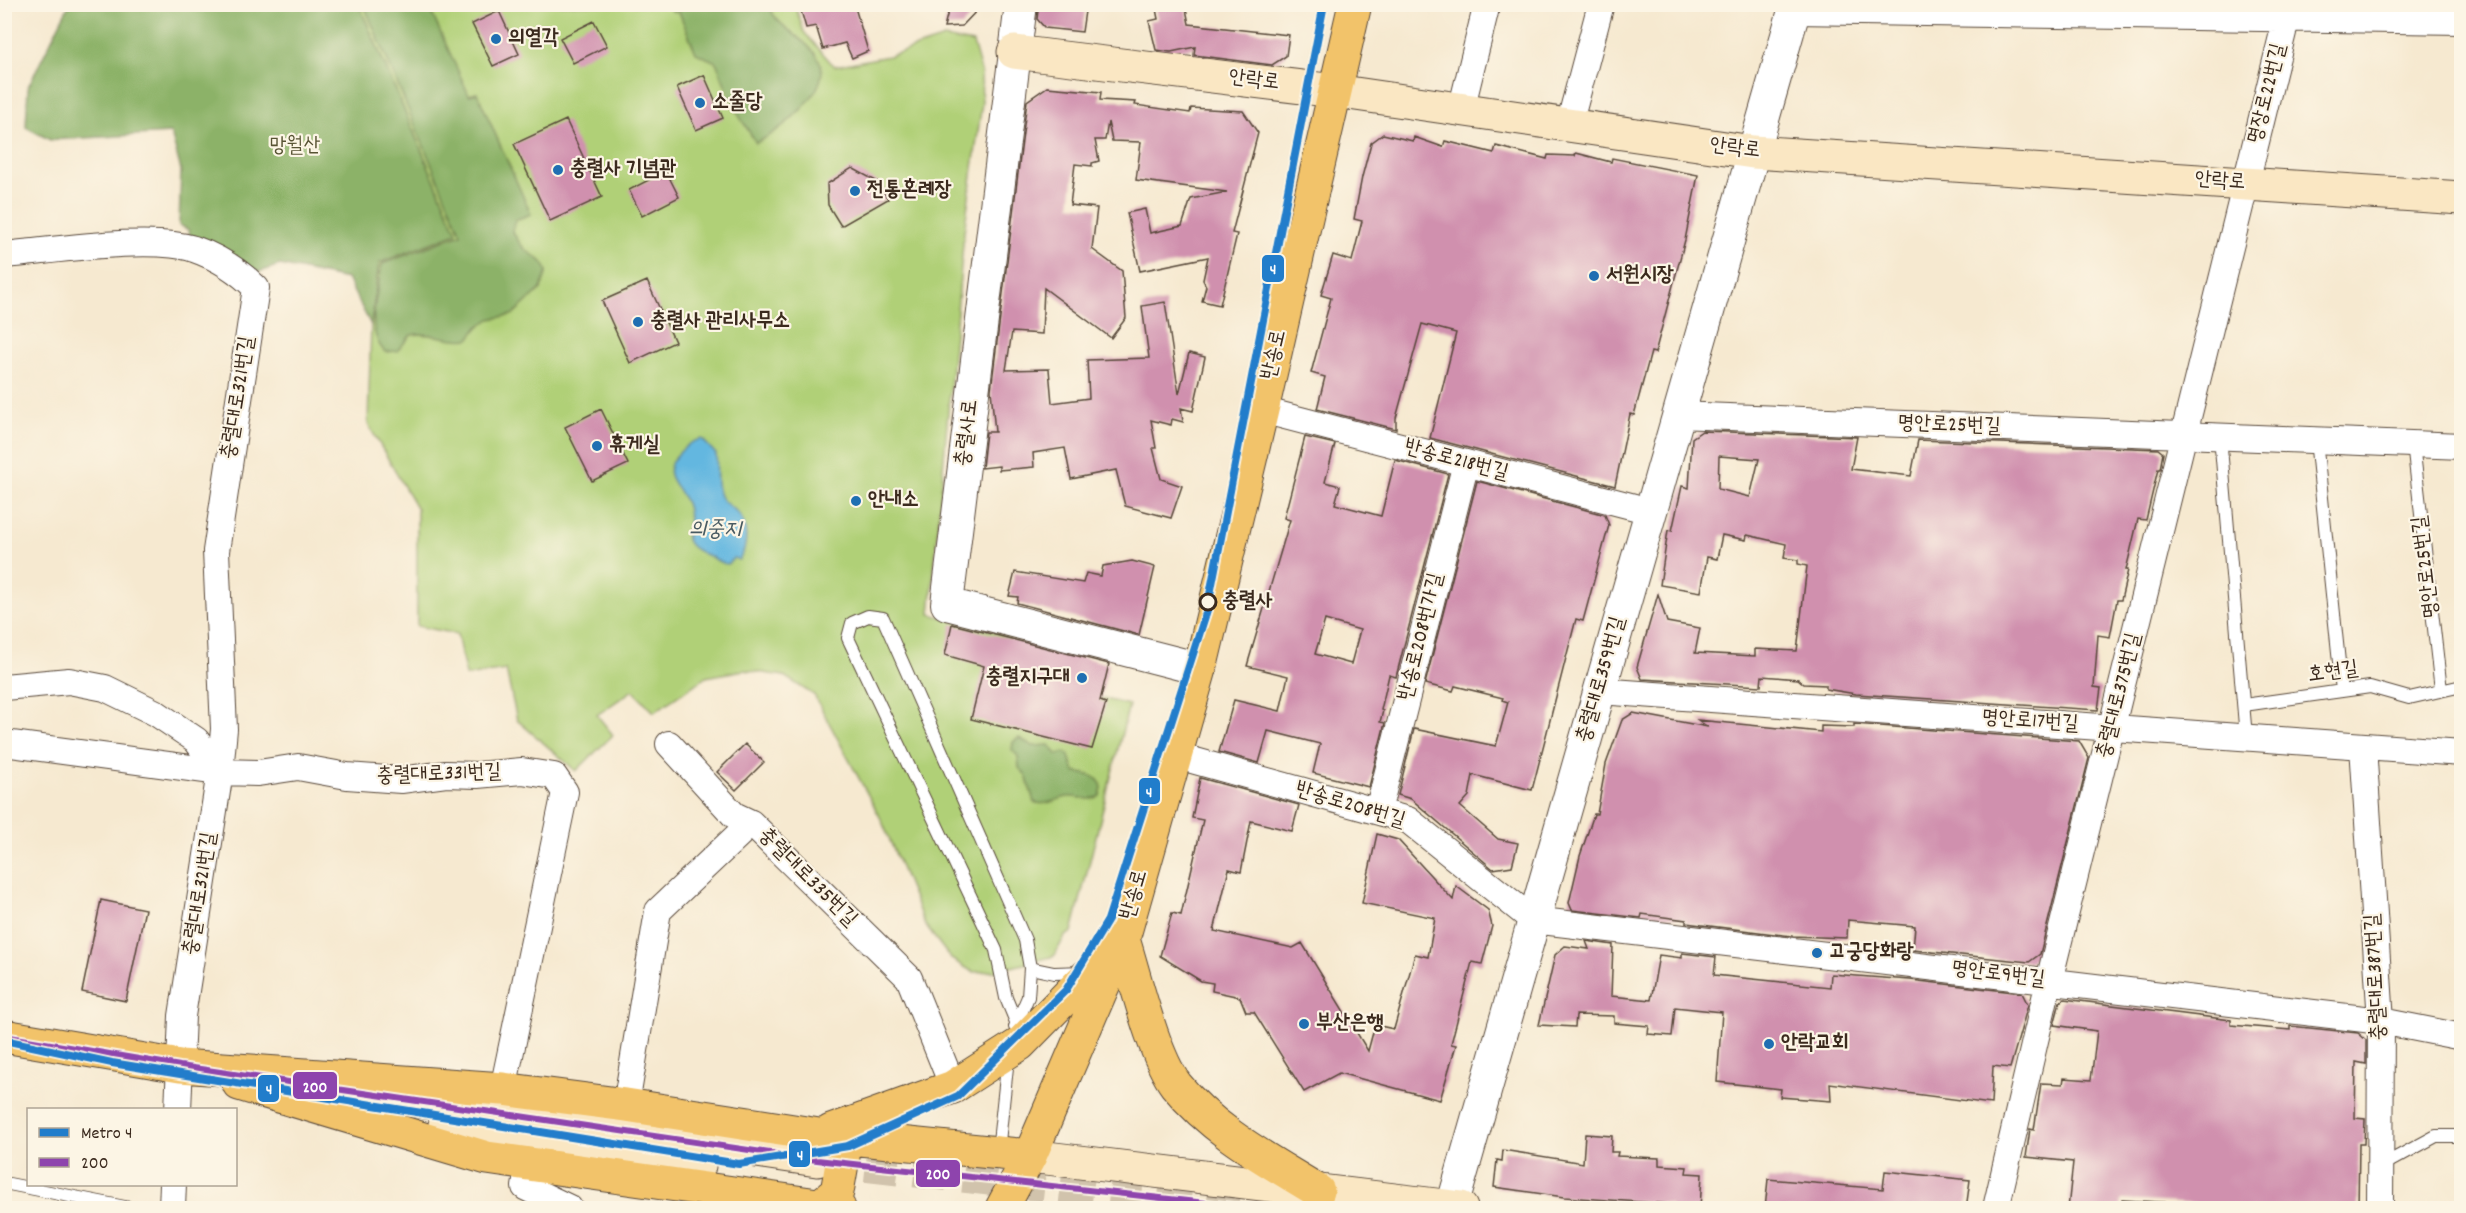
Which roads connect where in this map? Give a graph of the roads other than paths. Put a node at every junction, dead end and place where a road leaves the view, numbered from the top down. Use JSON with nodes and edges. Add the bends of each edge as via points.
{"nodes":[{"id":1,"x":1021,"y":4,"type":"edge"},
{"id":2,"x":1355,"y":4,"type":"edge"},
{"id":3,"x":1487,"y":4,"type":"edge"},
{"id":4,"x":1601,"y":4,"type":"edge"},
{"id":5,"x":1795,"y":8,"type":"edge"},
{"id":6,"x":2289,"y":11,"type":"edge"},
{"id":7,"x":2462,"y":21,"type":"edge"},
{"id":8,"x":1014,"y":52,"type":"junction"},
{"id":9,"x":1335,"y":91,"type":"junction"},
{"id":10,"x":1461,"y":110,"type":"junction"},
{"id":11,"x":1569,"y":126,"type":"junction"},
{"id":12,"x":1753,"y":152,"type":"junction"},
{"id":13,"x":2246,"y":184,"type":"junction"},
{"id":14,"x":2462,"y":198,"type":"edge"},
{"id":15,"x":4,"y":255,"type":"edge"},
{"id":16,"x":1262,"y":410,"type":"junction"},
{"id":17,"x":1677,"y":415,"type":"junction"},
{"id":18,"x":2184,"y":435,"type":"junction"},
{"id":19,"x":2220,"y":436,"type":"junction"},
{"id":20,"x":2316,"y":440,"type":"junction"},
{"id":21,"x":2413,"y":444,"type":"junction"},
{"id":22,"x":2462,"y":446,"type":"edge"},
{"id":23,"x":1466,"y":463,"type":"junction"},
{"id":24,"x":1650,"y":511,"type":"junction"},
{"id":25,"x":1200,"y":669,"type":"junction"},
{"id":26,"x":2462,"y":686,"type":"edge"},
{"id":27,"x":4,"y":687,"type":"edge"},
{"id":28,"x":2441,"y":690,"type":"junction"},
{"id":29,"x":1599,"y":691,"type":"junction"},
{"id":30,"x":2342,"y":691,"type":"junction"},
{"id":31,"x":2244,"y":705,"type":"junction"},
{"id":32,"x":2113,"y":727,"type":"junction"},
{"id":33,"x":2246,"y":737,"type":"junction"},
{"id":34,"x":4,"y":743,"type":"edge"},
{"id":35,"x":669,"y":744,"type":"dead end"},
{"id":36,"x":2363,"y":746,"type":"junction"},
{"id":37,"x":2462,"y":753,"type":"edge"},
{"id":38,"x":1174,"y":756,"type":"junction"},
{"id":39,"x":220,"y":772,"type":"junction"},
{"id":40,"x":1378,"y":812,"type":"junction"},
{"id":41,"x":751,"y":823,"type":"junction"},
{"id":42,"x":1533,"y":920,"type":"junction"},
{"id":43,"x":1123,"y":939,"type":"junction"},
{"id":44,"x":1030,"y":968,"type":"junction"},
{"id":45,"x":1090,"y":972,"type":"junction"},
{"id":46,"x":2049,"y":981,"type":"junction"},
{"id":47,"x":2381,"y":1021,"type":"junction"},
{"id":48,"x":4,"y":1036,"type":"edge"},
{"id":49,"x":2462,"y":1036,"type":"edge"},
{"id":50,"x":1012,"y":1037,"type":"junction"},
{"id":51,"x":180,"y":1066,"type":"junction"},
{"id":52,"x":953,"y":1087,"type":"junction"},
{"id":53,"x":503,"y":1089,"type":"junction"},
{"id":54,"x":626,"y":1105,"type":"junction"},
{"id":55,"x":178,"y":1108,"type":"edge"},
{"id":56,"x":2462,"y":1136,"type":"edge"},
{"id":57,"x":998,"y":1153,"type":"junction"},
{"id":58,"x":1030,"y":1156,"type":"junction"},
{"id":59,"x":529,"y":1164,"type":"junction"},
{"id":60,"x":2380,"y":1166,"type":"junction"},
{"id":61,"x":818,"y":1180,"type":"edge"},
{"id":62,"x":4,"y":1183,"type":"edge"},
{"id":63,"x":173,"y":1186,"type":"edge"},
{"id":64,"x":1318,"y":1191,"type":"junction"},
{"id":65,"x":1455,"y":1208,"type":"edge"},
{"id":66,"x":130,"y":1209,"type":"edge"},
{"id":67,"x":172,"y":1209,"type":"edge"},
{"id":68,"x":569,"y":1209,"type":"edge"},
{"id":69,"x":1002,"y":1209,"type":"edge"},
{"id":70,"x":1996,"y":1209,"type":"edge"},
{"id":71,"x":2380,"y":1209,"type":"edge"}],
"edges":[{"from":1,"to":8,"type":"street","name":"충렬사로"},
{"from":2,"to":9,"type":"main road","name":"반송로"},
{"from":3,"to":10,"type":"street"},
{"from":4,"to":11,"type":"street"},
{"from":5,"to":6,"type":"street"},
{"from":5,"to":12,"type":"street","name":"충렬대로359번길"},
{"from":6,"to":7,"type":"street"},
{"from":6,"to":13,"type":"street","name":"명장로22번길"},
{"from":8,"to":9,"type":"main road","name":"안락로"},
{"from":8,"to":25,"type":"street","name":"충렬사로","via":[[947,604]]},
{"from":9,"to":10,"type":"main road","name":"안락로"},
{"from":9,"to":16,"type":"main road","name":"반송로"},
{"from":10,"to":11,"type":"main road","name":"안락로"},
{"from":11,"to":12,"type":"main road","name":"안락로"},
{"from":12,"to":13,"type":"main road","name":"안락로"},
{"from":12,"to":17,"type":"street","name":"충렬대로359번길"},
{"from":13,"to":14,"type":"main road","name":"안락로"},
{"from":13,"to":18,"type":"street","name":"충렬대로375번길"},
{"from":15,"to":39,"type":"street","name":"충렬대로321번길","via":[[147,244],[193,249],[238,271],[256,288],[216,551],[224,729]]},
{"from":16,"to":23,"type":"street","name":"반송로218번길"},
{"from":16,"to":25,"type":"main road","name":"반송로"},
{"from":17,"to":18,"type":"street","name":"명안로25번길"},
{"from":17,"to":24,"type":"street","name":"충렬대로359번길"},
{"from":18,"to":19,"type":"street","name":"명안로25번길"},
{"from":18,"to":32,"type":"street","name":"충렬대로375번길"},
{"from":19,"to":20,"type":"street","name":"명안로25번길"},
{"from":19,"to":31,"type":"lane"},
{"from":20,"to":21,"type":"street","name":"명안로25번길"},
{"from":20,"to":30,"type":"lane"},
{"from":21,"to":22,"type":"street","name":"명안로25번길"},
{"from":21,"to":28,"type":"lane","name":"명안로25번길"},
{"from":23,"to":24,"type":"street","name":"반송로218번길"},
{"from":23,"to":40,"type":"street","name":"반송로208번가길"},
{"from":24,"to":29,"type":"street","name":"충렬대로359번길"},
{"from":25,"to":38,"type":"main road","name":"반송로"},
{"from":26,"to":28,"type":"lane","name":"호현길"},
{"from":27,"to":39,"type":"street","via":[[69,681],[105,688],[156,713],[196,740]]},
{"from":28,"to":30,"type":"lane","name":"호현길","via":[[2409,698],[2370,687]]},
{"from":29,"to":32,"type":"street","name":"명안로17번길"},
{"from":29,"to":42,"type":"street","name":"충렬대로359번길"},
{"from":30,"to":31,"type":"lane","name":"호현길"},
{"from":31,"to":33,"type":"lane"},
{"from":32,"to":33,"type":"street","name":"명안로17번길"},
{"from":32,"to":46,"type":"street","name":"충렬대로375번길"},
{"from":33,"to":36,"type":"street","name":"명안로17번길"},
{"from":34,"to":39,"type":"street","name":"충렬대로331번길"},
{"from":35,"to":41,"type":"street","via":[[734,815]]},
{"from":36,"to":37,"type":"street","name":"명안로17번길"},
{"from":36,"to":47,"type":"street","name":"충렬대로387번길"},
{"from":38,"to":40,"type":"street","name":"반송로208번길"},
{"from":38,"to":43,"type":"main road","name":"반송로"},
{"from":39,"to":51,"type":"street","name":"충렬대로321번길","via":[[182,1016]]},
{"from":39,"to":53,"type":"street","name":"충렬대로331번길","via":[[298,768],[401,780],[522,771],[555,776],[565,792]]},
{"from":40,"to":42,"type":"street","name":"반송로208번길","via":[[1408,820]]},
{"from":41,"to":52,"type":"street","name":"충렬대로335번길","via":[[909,978]]},
{"from":41,"to":54,"type":"street","name":"충렬대로335번길","via":[[658,911]]},
{"from":42,"to":46,"type":"street","name":"명안로9번길"},
{"from":42,"to":65,"type":"street","name":"충렬대로359번길"},
{"from":43,"to":45,"type":"main road"},
{"from":43,"to":58,"type":"main road","name":"반송로"},
{"from":43,"to":64,"type":"main road","via":[[1155,1040],[1175,1083],[1217,1128]]},
{"from":44,"to":45,"type":"lane","via":[[1054,973]]},
{"from":44,"to":50,"type":"lane","via":[[1028,997]]},
{"from":44,"to":50,"type":"lane","via":[[1025,940],[883,618],[868,615],[852,624],[848,638],[996,951]]},
{"from":45,"to":50,"type":"main road","via":[[1020,1044]]},
{"from":46,"to":47,"type":"street","name":"명안로9번길"},
{"from":46,"to":70,"type":"street","name":"충렬대로375번길"},
{"from":47,"to":49,"type":"street","name":"명안로9번길"},
{"from":47,"to":60,"type":"street","name":"충렬대로387번길"},
{"from":48,"to":51,"type":"main road"},
{"from":50,"to":52,"type":"main road"},
{"from":50,"to":57,"type":"lane"},
{"from":51,"to":53,"type":"main road"},
{"from":51,"to":55,"type":"street","name":"충렬대로321번길"},
{"from":51,"to":59,"type":"main road","via":[[487,1158]]},
{"from":51,"to":61,"type":"main road"},
{"from":52,"to":61,"type":"main road"},
{"from":53,"to":54,"type":"main road"},
{"from":54,"to":61,"type":"main road"},
{"from":56,"to":60,"type":"lane","via":[[2436,1136]]},
{"from":57,"to":58,"type":"main road"},
{"from":57,"to":61,"type":"main road"},
{"from":58,"to":64,"type":"main road"},
{"from":58,"to":69,"type":"main road","name":"반송로"},
{"from":59,"to":61,"type":"main road"},
{"from":59,"to":68,"type":"street","via":[[525,1187]]},
{"from":60,"to":71,"type":"street","name":"충렬대로387번길"},
{"from":62,"to":66,"type":"lane"},
{"from":63,"to":67,"type":"street"},
{"from":64,"to":65,"type":"main road"}]}
